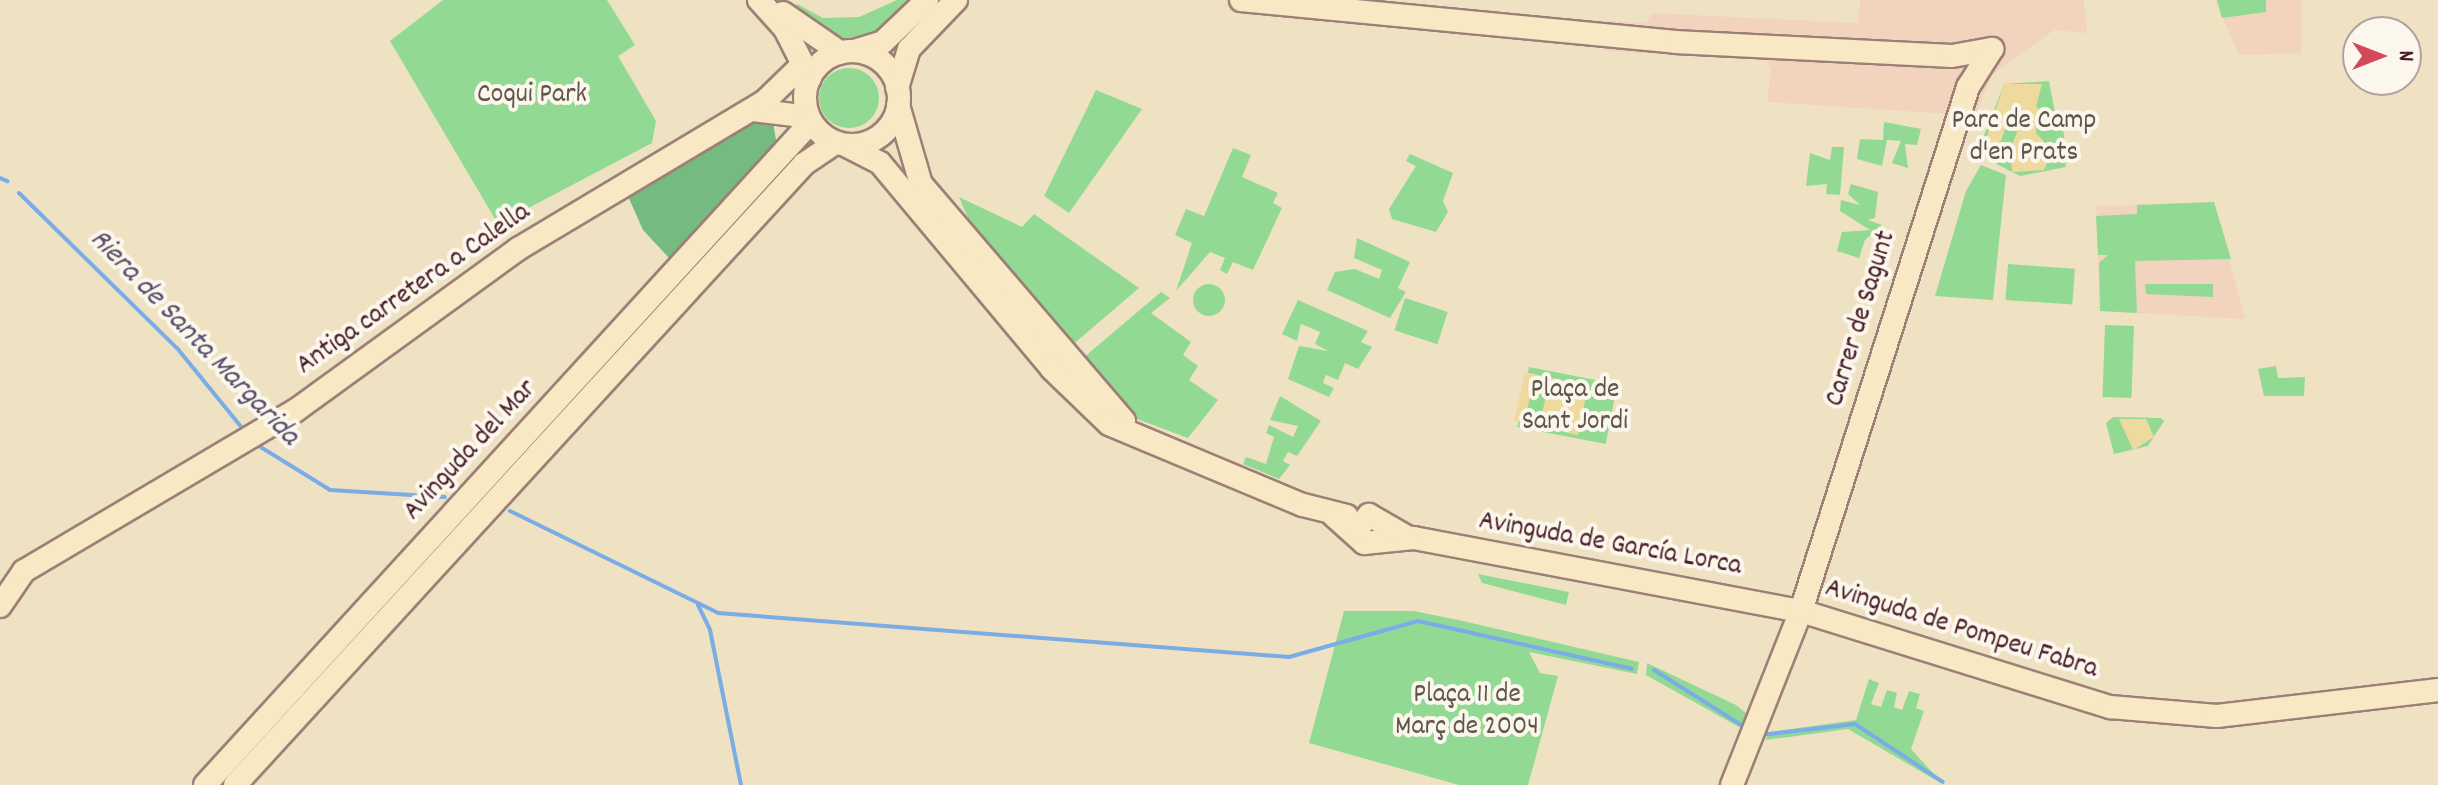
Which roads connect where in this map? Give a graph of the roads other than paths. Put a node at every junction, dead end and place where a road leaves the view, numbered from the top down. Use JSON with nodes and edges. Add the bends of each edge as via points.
{"nodes":[{"id":1,"x":759,"y":0,"type":"edge"},
{"id":2,"x":773,"y":0,"type":"edge"},
{"id":3,"x":927,"y":0,"type":"edge"},
{"id":4,"x":956,"y":0,"type":"edge"},
{"id":5,"x":1241,"y":0,"type":"edge"},
{"id":6,"x":846,"y":52,"type":"junction"},
{"id":7,"x":802,"y":76,"type":"junction"},
{"id":8,"x":898,"y":96,"type":"junction"},
{"id":9,"x":751,"y":110,"type":"junction"},
{"id":10,"x":810,"y":120,"type":"junction"},
{"id":11,"x":840,"y":144,"type":"junction"},
{"id":12,"x":789,"y":164,"type":"junction"},
{"id":13,"x":1147,"y":440,"type":"junction"},
{"id":14,"x":0,"y":606,"type":"edge"},
{"id":15,"x":1801,"y":611,"type":"junction"},
{"id":16,"x":2438,"y":690,"type":"edge"},
{"id":17,"x":205,"y":785,"type":"edge"},
{"id":18,"x":235,"y":785,"type":"edge"},
{"id":19,"x":1732,"y":785,"type":"edge"}],
"edges":[{"from":1,"to":7,"type":"street","via":[[792,40]]},
{"from":2,"to":6,"type":"street","via":[[809,35]]},
{"from":3,"to":6,"type":"street","via":[[883,42]]},
{"from":4,"to":8,"type":"street","via":[[909,49]]},
{"from":5,"to":15,"type":"street","name":"Carrer de Sagunt","via":[[1675,42],[1952,56],[1992,49],[1968,87]]},
{"from":6,"to":7,"type":"street"},
{"from":6,"to":8,"type":"street","via":[[879,60]]},
{"from":7,"to":9,"type":"street","name":"Antiga carretera a Calella"},
{"from":7,"to":10,"type":"street"},
{"from":8,"to":11,"type":"street","via":[[879,137]]},
{"from":8,"to":13,"type":"street","via":[[921,184],[1068,360]]},
{"from":9,"to":10,"type":"street","via":[[771,107]]},
{"from":9,"to":14,"type":"street","name":"Antiga carretera a Calella","via":[[518,249],[263,429],[10,584]]},
{"from":10,"to":11,"type":"street"},
{"from":10,"to":12,"type":"street"},
{"from":11,"to":12,"type":"street"},
{"from":11,"to":13,"type":"street","via":[[896,181],[1092,411]]},
{"from":12,"to":17,"type":"street","name":"Avinguda del Mar"},
{"from":12,"to":18,"type":"street","name":"Avinguda del Mar"},
{"from":13,"to":15,"type":"street","name":"Avinguda de García Lorca","via":[[1368,529]]},
{"from":15,"to":16,"type":"street","name":"Avinguda de Pompeu Fabra","via":[[2110,707],[2230,715]]},
{"from":15,"to":19,"type":"street","name":"Carrer de Sagunt"}]}
